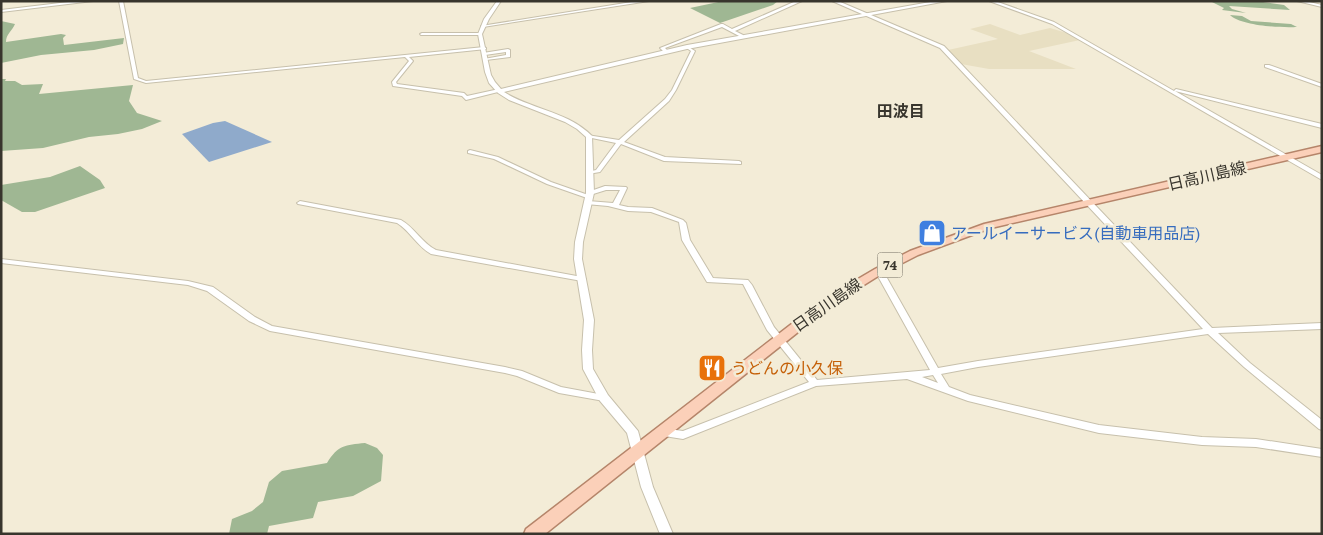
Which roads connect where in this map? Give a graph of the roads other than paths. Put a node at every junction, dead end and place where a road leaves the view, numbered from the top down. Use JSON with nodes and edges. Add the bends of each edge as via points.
{"nodes":[{"id":1,"x":91,"y":1,"type":"edge"},
{"id":2,"x":121,"y":1,"type":"edge"},
{"id":3,"x":499,"y":1,"type":"edge"},
{"id":4,"x":647,"y":1,"type":"edge"},
{"id":5,"x":800,"y":1,"type":"edge"},
{"id":6,"x":834,"y":1,"type":"edge"},
{"id":7,"x":945,"y":1,"type":"edge"},
{"id":8,"x":991,"y":1,"type":"edge"},
{"id":9,"x":1299,"y":1,"type":"edge"},
{"id":10,"x":1322,"y":6,"type":"edge"},
{"id":11,"x":1,"y":11,"type":"edge"},
{"id":12,"x":868,"y":16,"type":"junction"},
{"id":13,"x":482,"y":30,"type":"junction"},
{"id":14,"x":732,"y":31,"type":"junction"},
{"id":15,"x":422,"y":34,"type":"dead end"},
{"id":16,"x":742,"y":36,"type":"junction"},
{"id":17,"x":687,"y":47,"type":"junction"},
{"id":18,"x":666,"y":51,"type":"junction"},
{"id":19,"x":485,"y":53,"type":"junction"},
{"id":20,"x":406,"y":56,"type":"junction"},
{"id":21,"x":1267,"y":66,"type":"dead end"},
{"id":22,"x":1322,"y":86,"type":"edge"},
{"id":23,"x":1167,"y":88,"type":"junction"},
{"id":24,"x":499,"y":91,"type":"junction"},
{"id":25,"x":1322,"y":126,"type":"edge"},
{"id":26,"x":589,"y":136,"type":"junction"},
{"id":27,"x":620,"y":142,"type":"junction"},
{"id":28,"x":1322,"y":149,"type":"edge"},
{"id":29,"x":470,"y":152,"type":"dead end"},
{"id":30,"x":1286,"y":157,"type":"junction"},
{"id":31,"x":740,"y":164,"type":"dead end"},
{"id":32,"x":590,"y":172,"type":"junction"},
{"id":33,"x":1322,"y":178,"type":"edge"},
{"id":34,"x":589,"y":198,"type":"junction"},
{"id":35,"x":1089,"y":202,"type":"junction"},
{"id":36,"x":300,"y":203,"type":"dead end"},
{"id":37,"x":615,"y":206,"type":"junction"},
{"id":38,"x":1,"y":261,"type":"edge"},
{"id":39,"x":879,"y":271,"type":"junction"},
{"id":40,"x":582,"y":279,"type":"junction"},
{"id":41,"x":1322,"y":326,"type":"edge"},
{"id":42,"x":1210,"y":331,"type":"junction"},
{"id":43,"x":779,"y":339,"type":"junction"},
{"id":44,"x":936,"y":371,"type":"junction"},
{"id":45,"x":908,"y":376,"type":"junction"},
{"id":46,"x":815,"y":383,"type":"junction"},
{"id":47,"x":946,"y":390,"type":"junction"},
{"id":48,"x":604,"y":398,"type":"junction"},
{"id":49,"x":1322,"y":426,"type":"edge"},
{"id":50,"x":661,"y":432,"type":"junction"},
{"id":51,"x":637,"y":453,"type":"junction"},
{"id":52,"x":1322,"y":453,"type":"edge"},
{"id":53,"x":532,"y":534,"type":"edge"},
{"id":54,"x":667,"y":534,"type":"edge"}],
"edges":[{"from":1,"to":11,"type":"street"},
{"from":2,"to":20,"type":"street","via":[[136,79],[141,82]]},
{"from":3,"to":13,"type":"street"},
{"from":4,"to":13,"type":"street"},
{"from":5,"to":14,"type":"street"},
{"from":6,"to":12,"type":"street"},
{"from":7,"to":12,"type":"street"},
{"from":8,"to":23,"type":"street","via":[[1053,23]]},
{"from":9,"to":10,"type":"street"},
{"from":12,"to":16,"type":"street"},
{"from":12,"to":35,"type":"street","via":[[942,47]]},
{"from":13,"to":15,"type":"street"},
{"from":13,"to":19,"type":"street","via":[[480,39]]},
{"from":14,"to":16,"type":"street"},
{"from":14,"to":18,"type":"street","via":[[722,25],[662,48]]},
{"from":16,"to":17,"type":"street"},
{"from":17,"to":18,"type":"street"},
{"from":17,"to":27,"type":"street","via":[[693,51],[667,100]]},
{"from":18,"to":24,"type":"street"},
{"from":19,"to":20,"type":"street"},
{"from":19,"to":24,"type":"street","via":[[491,81]]},
{"from":20,"to":24,"type":"street","via":[[411,61],[395,85],[464,95],[466,98]]},
{"from":21,"to":22,"type":"street"},
{"from":23,"to":25,"type":"street"},
{"from":23,"to":30,"type":"street"},
{"from":24,"to":26,"type":"street","via":[[577,126]]},
{"from":26,"to":27,"type":"street"},
{"from":26,"to":32,"type":"street"},
{"from":27,"to":31,"type":"street","via":[[664,159]]},
{"from":27,"to":32,"type":"street","via":[[598,171]]},
{"from":28,"to":30,"type":"main road","name":"日高川島線","number":"74"},
{"from":29,"to":34,"type":"street","via":[[496,158]]},
{"from":30,"to":33,"type":"street"},
{"from":30,"to":35,"type":"main road","name":"日高川島線","number":"74"},
{"from":32,"to":34,"type":"street"},
{"from":34,"to":37,"type":"street"},
{"from":34,"to":37,"type":"street","via":[[605,188],[624,188]]},
{"from":34,"to":40,"type":"street","via":[[578,242]]},
{"from":35,"to":39,"type":"main road","name":"日高川島線","number":"74","via":[[988,226],[914,253]]},
{"from":35,"to":42,"type":"street"},
{"from":36,"to":40,"type":"street","via":[[399,221],[423,246],[434,252]]},
{"from":37,"to":43,"type":"street","via":[[652,210],[681,221],[686,240],[710,280],[745,282]]},
{"from":38,"to":48,"type":"street","via":[[188,283],[210,289],[270,328],[505,370],[559,390]]},
{"from":39,"to":43,"type":"main road","name":"日高川島線","number":"74","via":[[828,302]]},
{"from":39,"to":44,"type":"street"},
{"from":40,"to":48,"type":"street","via":[[589,320],[588,370]]},
{"from":41,"to":42,"type":"street"},
{"from":42,"to":44,"type":"street"},
{"from":42,"to":49,"type":"street","via":[[1246,365]]},
{"from":43,"to":46,"type":"street"},
{"from":43,"to":50,"type":"main road","name":"日高川島線","number":"74"},
{"from":44,"to":45,"type":"street"},
{"from":44,"to":47,"type":"street"},
{"from":45,"to":46,"type":"street"},
{"from":45,"to":47,"type":"street"},
{"from":46,"to":50,"type":"street","via":[[683,435]]},
{"from":47,"to":52,"type":"street","via":[[1099,429],[1202,441],[1256,443]]},
{"from":48,"to":51,"type":"street","via":[[632,431]]},
{"from":50,"to":51,"type":"main road","name":"日高川島線","number":"74"},
{"from":51,"to":53,"type":"main road","name":"日高川島線","number":"74"},
{"from":51,"to":54,"type":"street"}]}
